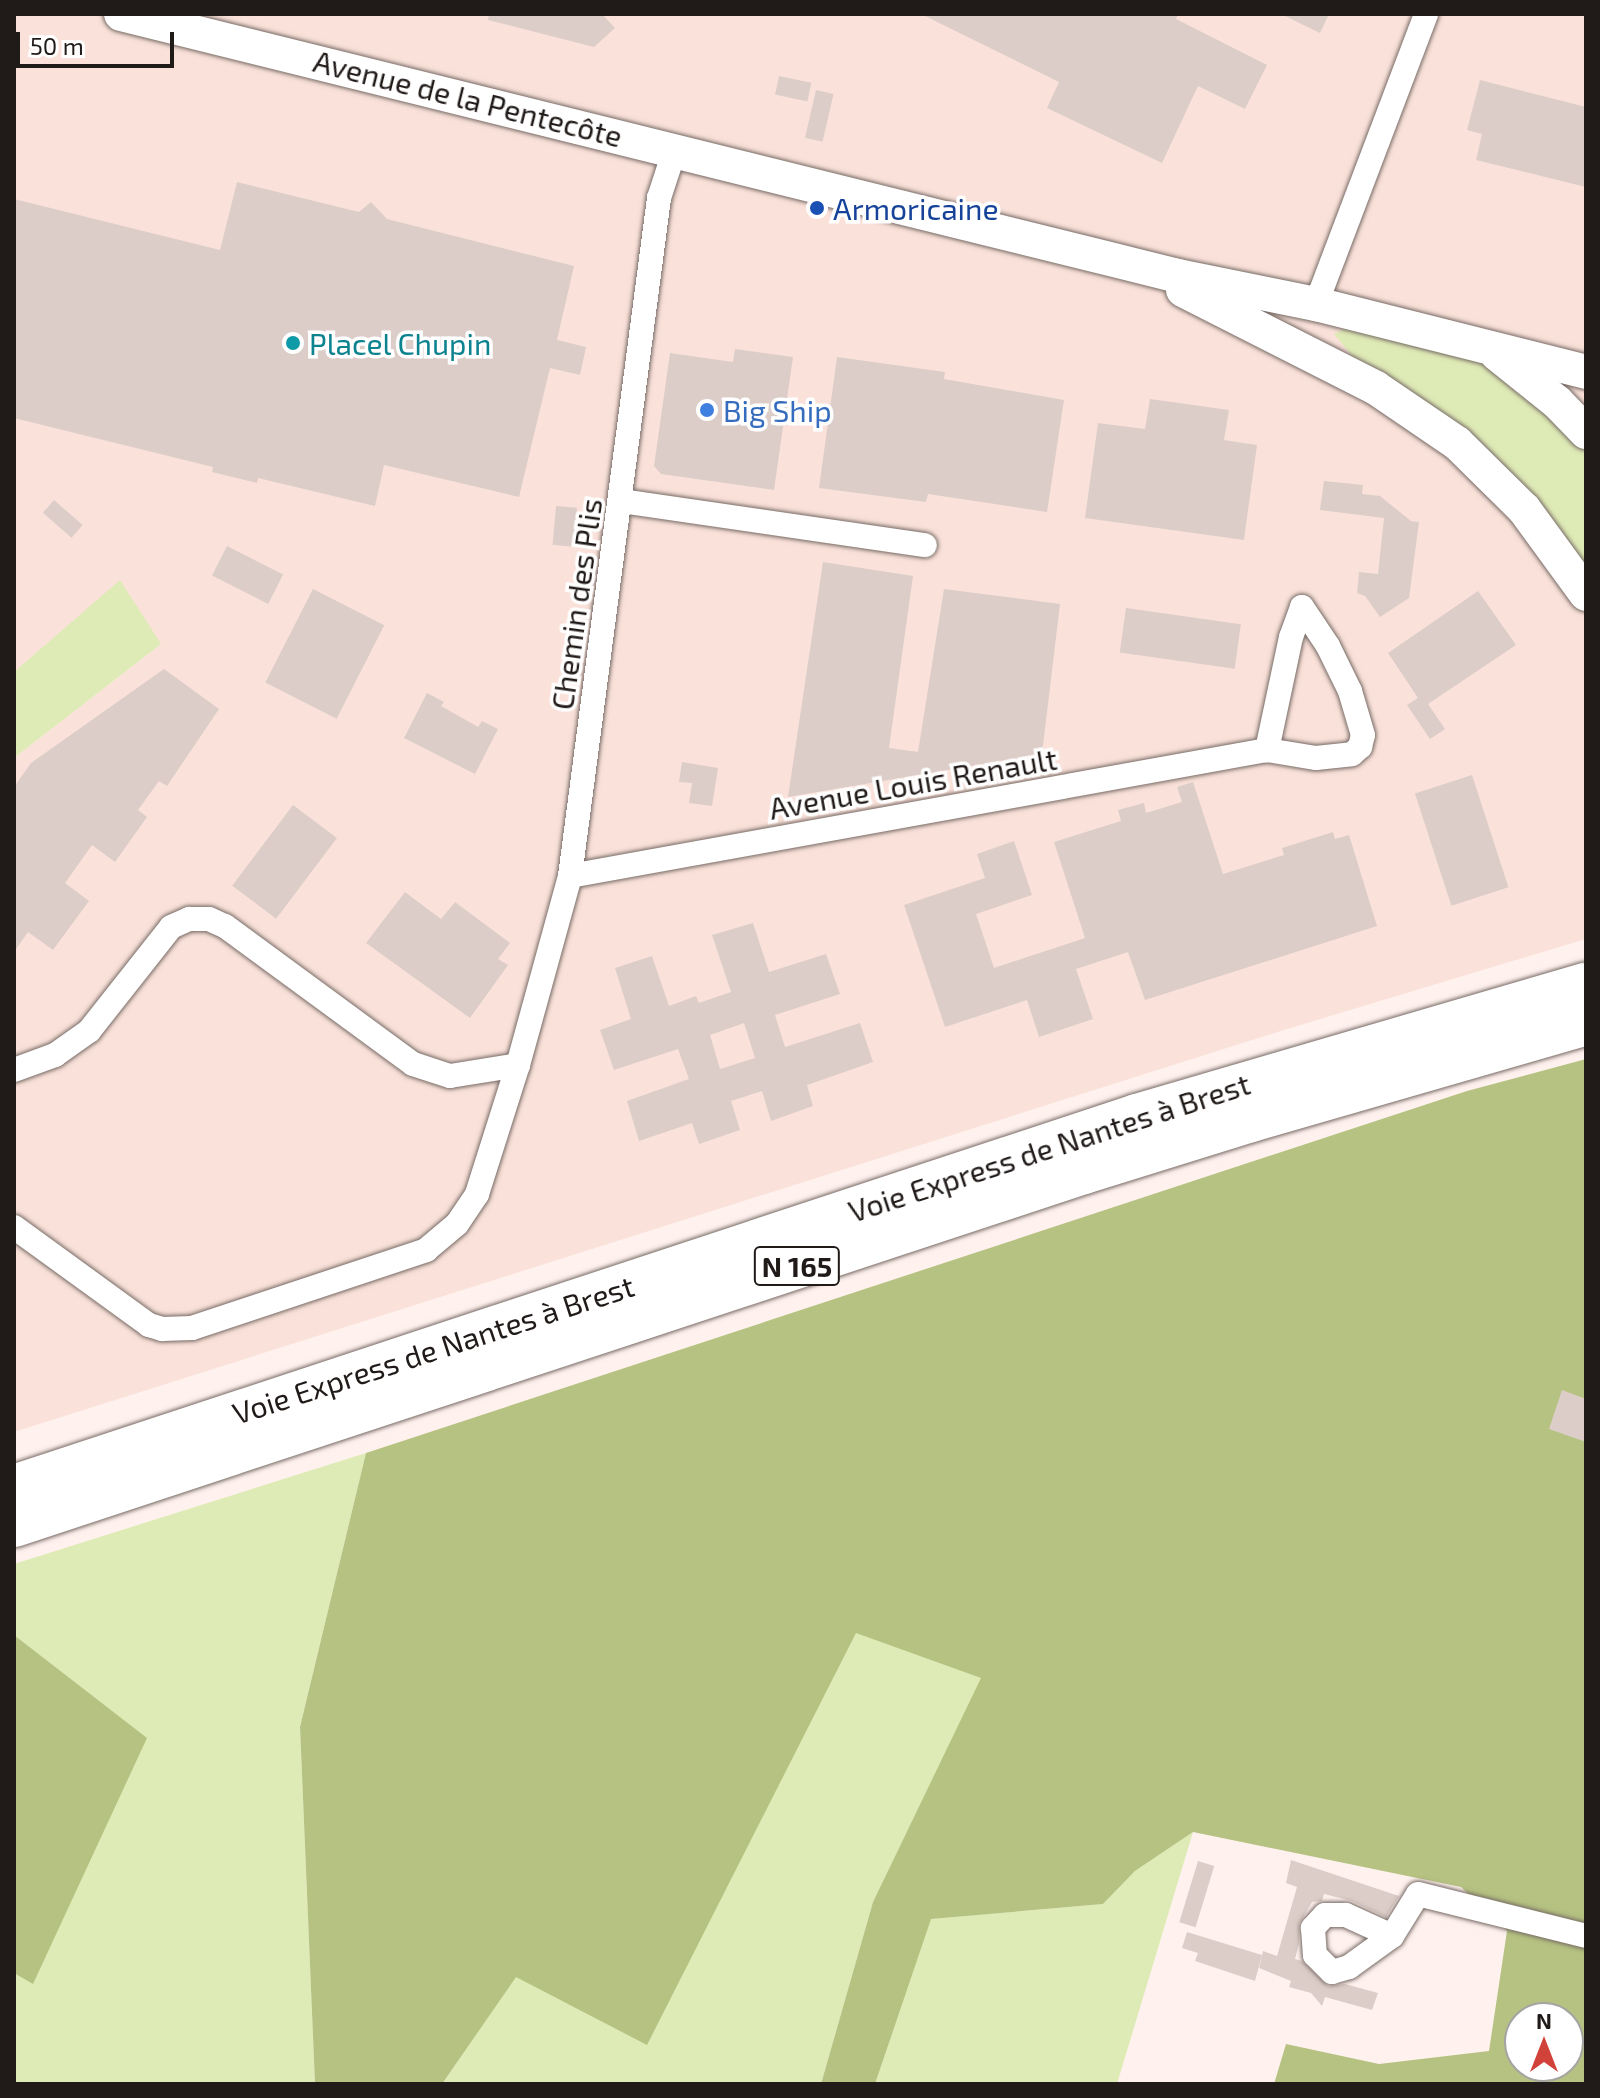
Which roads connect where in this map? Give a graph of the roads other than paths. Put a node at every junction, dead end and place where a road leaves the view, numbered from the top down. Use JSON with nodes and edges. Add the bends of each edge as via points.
{"nodes":[{"id":1,"x":121,"y":14,"type":"edge"},
{"id":2,"x":1426,"y":14,"type":"edge"},
{"id":3,"x":675,"y":149,"type":"junction"},
{"id":4,"x":1051,"y":244,"type":"junction"},
{"id":5,"x":1316,"y":304,"type":"junction"},
{"id":6,"x":1484,"y":344,"type":"junction"},
{"id":7,"x":1304,"y":350,"type":"junction"},
{"id":8,"x":1586,"y":372,"type":"edge"},
{"id":9,"x":1586,"y":432,"type":"edge"},
{"id":10,"x":622,"y":501,"type":"junction"},
{"id":11,"x":925,"y":545,"type":"dead end"},
{"id":12,"x":1586,"y":594,"type":"edge"},
{"id":13,"x":1267,"y":750,"type":"junction"},
{"id":14,"x":570,"y":876,"type":"junction"},
{"id":15,"x":1586,"y":985,"type":"edge"},
{"id":16,"x":1586,"y":1023,"type":"edge"},
{"id":17,"x":518,"y":1065,"type":"junction"},
{"id":18,"x":14,"y":1070,"type":"edge"},
{"id":19,"x":14,"y":1227,"type":"edge"},
{"id":20,"x":14,"y":1487,"type":"edge"},
{"id":21,"x":14,"y":1525,"type":"edge"},
{"id":22,"x":1392,"y":1936,"type":"dead end"},
{"id":23,"x":1586,"y":1936,"type":"edge"}],
"edges":[{"from":1,"to":3,"type":"main road","name":"Avenue de la Pentecôte"},
{"from":2,"to":5,"type":"street"},
{"from":3,"to":4,"type":"main road","name":"Avenue de la Pentecôte"},
{"from":3,"to":10,"type":"street","name":"Chemin des Plis","via":[[659,198]]},
{"from":4,"to":5,"type":"main road"},
{"from":4,"to":7,"type":"main road","via":[[1196,295]]},
{"from":5,"to":6,"type":"main road"},
{"from":5,"to":7,"type":"main road"},
{"from":6,"to":8,"type":"main road"},
{"from":6,"to":9,"type":"main road"},
{"from":7,"to":12,"type":"main road","via":[[1376,388],[1457,443],[1524,509]]},
{"from":10,"to":11,"type":"street"},
{"from":10,"to":14,"type":"street","name":"Chemin des Plis"},
{"from":13,"to":13,"type":"street","name":"Avenue Louis Renault","via":[[1337,758],[1360,747],[1363,735],[1350,691],[1302,607]]},
{"from":13,"to":14,"type":"street","name":"Avenue Louis Renault"},
{"from":14,"to":17,"type":"street","name":"Chemin des Plis"},
{"from":15,"to":20,"type":"highway","name":"Voie Express de Nantes à Brest","number":"N 165","via":[[1137,1116]]},
{"from":16,"to":21,"type":"highway","name":"Voie Express de Nantes à Brest","number":"N 165","via":[[1099,1168]]},
{"from":17,"to":18,"type":"street","via":[[450,1076],[413,1064],[225,926],[189,919],[171,927],[89,1031],[55,1055]]},
{"from":17,"to":19,"type":"street","name":"Chemin des Plis","via":[[477,1194],[457,1224],[426,1250],[192,1328],[149,1325]]},
{"from":22,"to":23,"type":"street","via":[[1418,1894]]}]}
